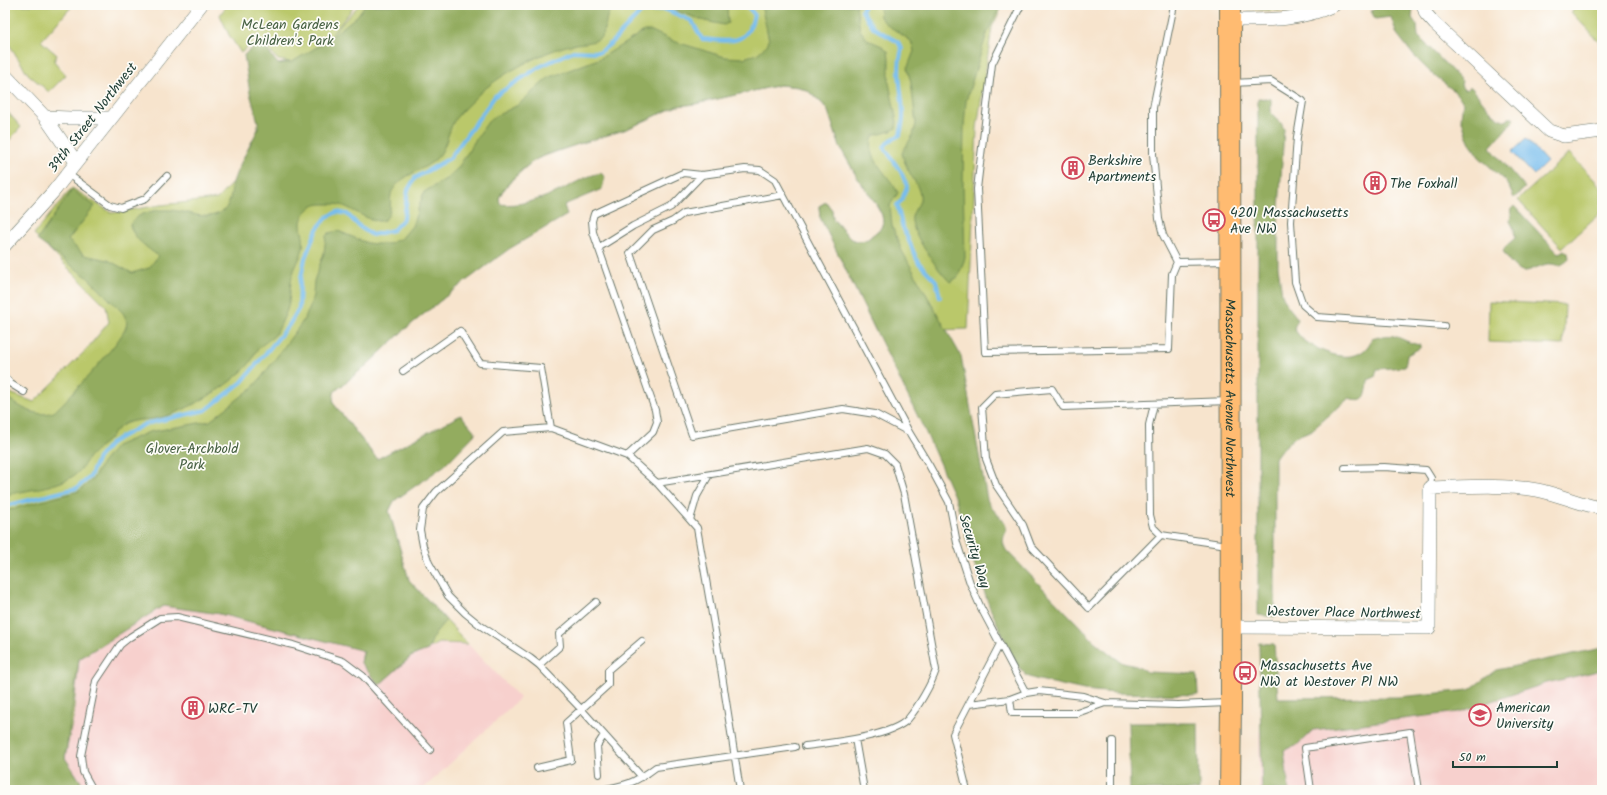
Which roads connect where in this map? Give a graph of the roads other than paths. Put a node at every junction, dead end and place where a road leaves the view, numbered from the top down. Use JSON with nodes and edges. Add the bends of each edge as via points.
{"nodes":[{"id":1,"x":201,"y":5,"type":"edge"},
{"id":2,"x":1021,"y":5,"type":"edge"},
{"id":3,"x":1174,"y":5,"type":"edge"},
{"id":4,"x":1334,"y":5,"type":"edge"},
{"id":5,"x":1423,"y":5,"type":"edge"},
{"id":6,"x":1230,"y":13,"type":"edge"},
{"id":7,"x":5,"y":76,"type":"edge"},
{"id":8,"x":1230,"y":83,"type":"junction"},
{"id":9,"x":45,"y":117,"type":"junction"},
{"id":10,"x":111,"y":118,"type":"junction"},
{"id":11,"x":1602,"y":131,"type":"edge"},
{"id":12,"x":76,"y":162,"type":"junction"},
{"id":13,"x":68,"y":174,"type":"junction"},
{"id":14,"x":702,"y":175,"type":"junction"},
{"id":15,"x":168,"y":176,"type":"dead end"},
{"id":16,"x":783,"y":195,"type":"junction"},
{"id":17,"x":5,"y":245,"type":"edge"},
{"id":18,"x":598,"y":248,"type":"junction"},
{"id":19,"x":1230,"y":261,"type":"junction"},
{"id":20,"x":1178,"y":262,"type":"junction"},
{"id":21,"x":1444,"y":326,"type":"dead end"},
{"id":22,"x":403,"y":371,"type":"dead end"},
{"id":23,"x":5,"y":377,"type":"edge"},
{"id":24,"x":24,"y":392,"type":"dead end"},
{"id":25,"x":1231,"y":401,"type":"junction"},
{"id":26,"x":1154,"y":404,"type":"junction"},
{"id":27,"x":551,"y":428,"type":"junction"},
{"id":28,"x":908,"y":432,"type":"junction"},
{"id":29,"x":627,"y":456,"type":"junction"},
{"id":30,"x":1345,"y":468,"type":"dead end"},
{"id":31,"x":709,"y":475,"type":"junction"},
{"id":32,"x":656,"y":483,"type":"junction"},
{"id":33,"x":1430,"y":488,"type":"junction"},
{"id":34,"x":1602,"y":508,"type":"edge"},
{"id":35,"x":690,"y":520,"type":"junction"},
{"id":36,"x":1161,"y":535,"type":"junction"},
{"id":37,"x":1231,"y":545,"type":"junction"},
{"id":38,"x":596,"y":602,"type":"dead end"},
{"id":39,"x":1231,"y":627,"type":"junction"},
{"id":40,"x":642,"y":641,"type":"dead end"},
{"id":41,"x":1000,"y":644,"type":"junction"},
{"id":42,"x":539,"y":666,"type":"junction"},
{"id":43,"x":1026,"y":693,"type":"junction"},
{"id":44,"x":1010,"y":698,"type":"junction"},
{"id":45,"x":1105,"y":703,"type":"junction"},
{"id":46,"x":1231,"y":703,"type":"junction"},
{"id":47,"x":969,"y":704,"type":"junction"},
{"id":48,"x":581,"y":709,"type":"junction"},
{"id":49,"x":604,"y":735,"type":"junction"},
{"id":50,"x":855,"y":739,"type":"junction"},
{"id":51,"x":1112,"y":741,"type":"dead end"},
{"id":52,"x":805,"y":746,"type":"dead end"},
{"id":53,"x":795,"y":747,"type":"dead end"},
{"id":54,"x":430,"y":750,"type":"dead end"},
{"id":55,"x":734,"y":756,"type":"junction"},
{"id":56,"x":537,"y":768,"type":"dead end"},
{"id":57,"x":599,"y":774,"type":"dead end"},
{"id":58,"x":642,"y":777,"type":"junction"},
{"id":59,"x":93,"y":790,"type":"edge"},
{"id":60,"x":599,"y":790,"type":"edge"},
{"id":61,"x":740,"y":790,"type":"edge"},
{"id":62,"x":864,"y":790,"type":"edge"},
{"id":63,"x":967,"y":790,"type":"edge"},
{"id":64,"x":1112,"y":790,"type":"edge"},
{"id":65,"x":1230,"y":790,"type":"edge"},
{"id":66,"x":1311,"y":790,"type":"edge"},
{"id":67,"x":1419,"y":790,"type":"edge"}],
"edges":[{"from":1,"to":10,"type":"street","name":"39th Street Northwest"},
{"from":2,"to":20,"type":"lane","via":[[992,64],[978,189],[985,352],[1169,350],[1172,274]]},
{"from":3,"to":20,"type":"lane","via":[[1153,108],[1153,154],[1159,220],[1163,236]]},
{"from":4,"to":6,"type":"street","via":[[1314,13],[1275,19]]},
{"from":5,"to":11,"type":"street","via":[[1426,14],[1435,24],[1549,131],[1564,136]]},
{"from":6,"to":8,"type":"main road","name":"Massachusetts Avenue Northwest"},
{"from":7,"to":9,"type":"street"},
{"from":8,"to":19,"type":"main road","name":"Massachusetts Avenue Northwest"},
{"from":8,"to":21,"type":"lane","via":[[1271,81],[1303,101],[1297,137],[1291,222],[1295,282],[1303,305],[1317,316]]},
{"from":9,"to":10,"type":"street"},
{"from":9,"to":12,"type":"street"},
{"from":10,"to":12,"type":"street","name":"39th Street Northwest"},
{"from":12,"to":13,"type":"street","name":"39th Street Northwest"},
{"from":13,"to":15,"type":"lane","via":[[110,205],[121,208],[145,198]]},
{"from":13,"to":17,"type":"street","name":"39th Street Northwest"},
{"from":14,"to":16,"type":"lane","via":[[744,169],[760,170],[775,180]]},
{"from":14,"to":18,"type":"lane","via":[[671,207],[633,226]]},
{"from":14,"to":18,"type":"lane","via":[[683,173],[594,214],[593,232]]},
{"from":16,"to":28,"type":"lane"},
{"from":16,"to":28,"type":"lane","name":"Security Way","via":[[684,213],[653,230],[630,253],[692,435],[843,409],[875,414]]},
{"from":18,"to":29,"type":"lane","via":[[657,422],[653,432]]},
{"from":19,"to":20,"type":"lane"},
{"from":19,"to":25,"type":"main road","name":"Massachusetts Avenue Northwest"},
{"from":22,"to":27,"type":"lane","via":[[460,331],[480,363],[541,368]]},
{"from":23,"to":24,"type":"lane"},
{"from":25,"to":26,"type":"lane"},
{"from":25,"to":37,"type":"main road","name":"Massachusetts Avenue Northwest"},
{"from":26,"to":36,"type":"lane","via":[[1149,425],[1150,515],[1153,527]]},
{"from":26,"to":36,"type":"lane","via":[[1064,408],[1052,388],[995,394],[982,407],[986,459],[996,485],[1023,525],[1031,546],[1089,608]]},
{"from":27,"to":29,"type":"lane"},
{"from":27,"to":42,"type":"lane","via":[[503,432],[429,499],[423,509],[420,530],[429,563],[448,596],[481,626]]},
{"from":28,"to":41,"type":"lane","name":"Security Way","via":[[949,502],[970,583]]},
{"from":29,"to":32,"type":"lane"},
{"from":30,"to":33,"type":"lane","via":[[1426,470],[1431,478]]},
{"from":31,"to":32,"type":"lane"},
{"from":31,"to":35,"type":"lane","via":[[697,496]]},
{"from":31,"to":50,"type":"lane","via":[[868,448],[885,454],[895,464],[904,494],[936,670],[908,720],[889,730]]},
{"from":32,"to":35,"type":"lane"},
{"from":33,"to":34,"type":"street","via":[[1524,488]]},
{"from":33,"to":39,"type":"street","name":"Westover Place Northwest","via":[[1429,628]]},
{"from":35,"to":55,"type":"lane","via":[[697,528]]},
{"from":36,"to":37,"type":"lane"},
{"from":37,"to":39,"type":"main road","name":"Massachusetts Avenue Northwest"},
{"from":38,"to":42,"type":"lane","via":[[559,634],[560,646]]},
{"from":39,"to":46,"type":"main road","name":"Massachusetts Avenue Northwest"},
{"from":40,"to":48,"type":"lane","via":[[608,670],[608,685]]},
{"from":41,"to":43,"type":"lane","name":"Security Way"},
{"from":41,"to":47,"type":"lane"},
{"from":42,"to":48,"type":"lane"},
{"from":43,"to":44,"type":"lane"},
{"from":43,"to":45,"type":"lane","via":[[1039,691],[1083,696]]},
{"from":44,"to":45,"type":"lane","via":[[1012,713],[1077,713]]},
{"from":44,"to":47,"type":"lane"},
{"from":45,"to":46,"type":"lane"},
{"from":46,"to":65,"type":"main road","name":"Massachusetts Avenue Northwest"},
{"from":47,"to":63,"type":"lane","via":[[953,734]]},
{"from":48,"to":49,"type":"lane"},
{"from":48,"to":56,"type":"lane","via":[[566,723],[571,760]]},
{"from":49,"to":57,"type":"lane","via":[[597,746]]},
{"from":49,"to":58,"type":"lane"},
{"from":50,"to":52,"type":"lane"},
{"from":50,"to":62,"type":"lane"},
{"from":51,"to":64,"type":"lane"},
{"from":53,"to":55,"type":"lane"},
{"from":54,"to":59,"type":"lane","via":[[363,676],[344,661],[293,644],[178,617],[160,618],[120,645],[96,681],[81,756],[83,772]]},
{"from":55,"to":58,"type":"lane","via":[[656,767]]},
{"from":55,"to":61,"type":"lane"},
{"from":58,"to":60,"type":"lane","via":[[630,784]]},
{"from":66,"to":67,"type":"lane","via":[[1305,748],[1410,732]]}]}
